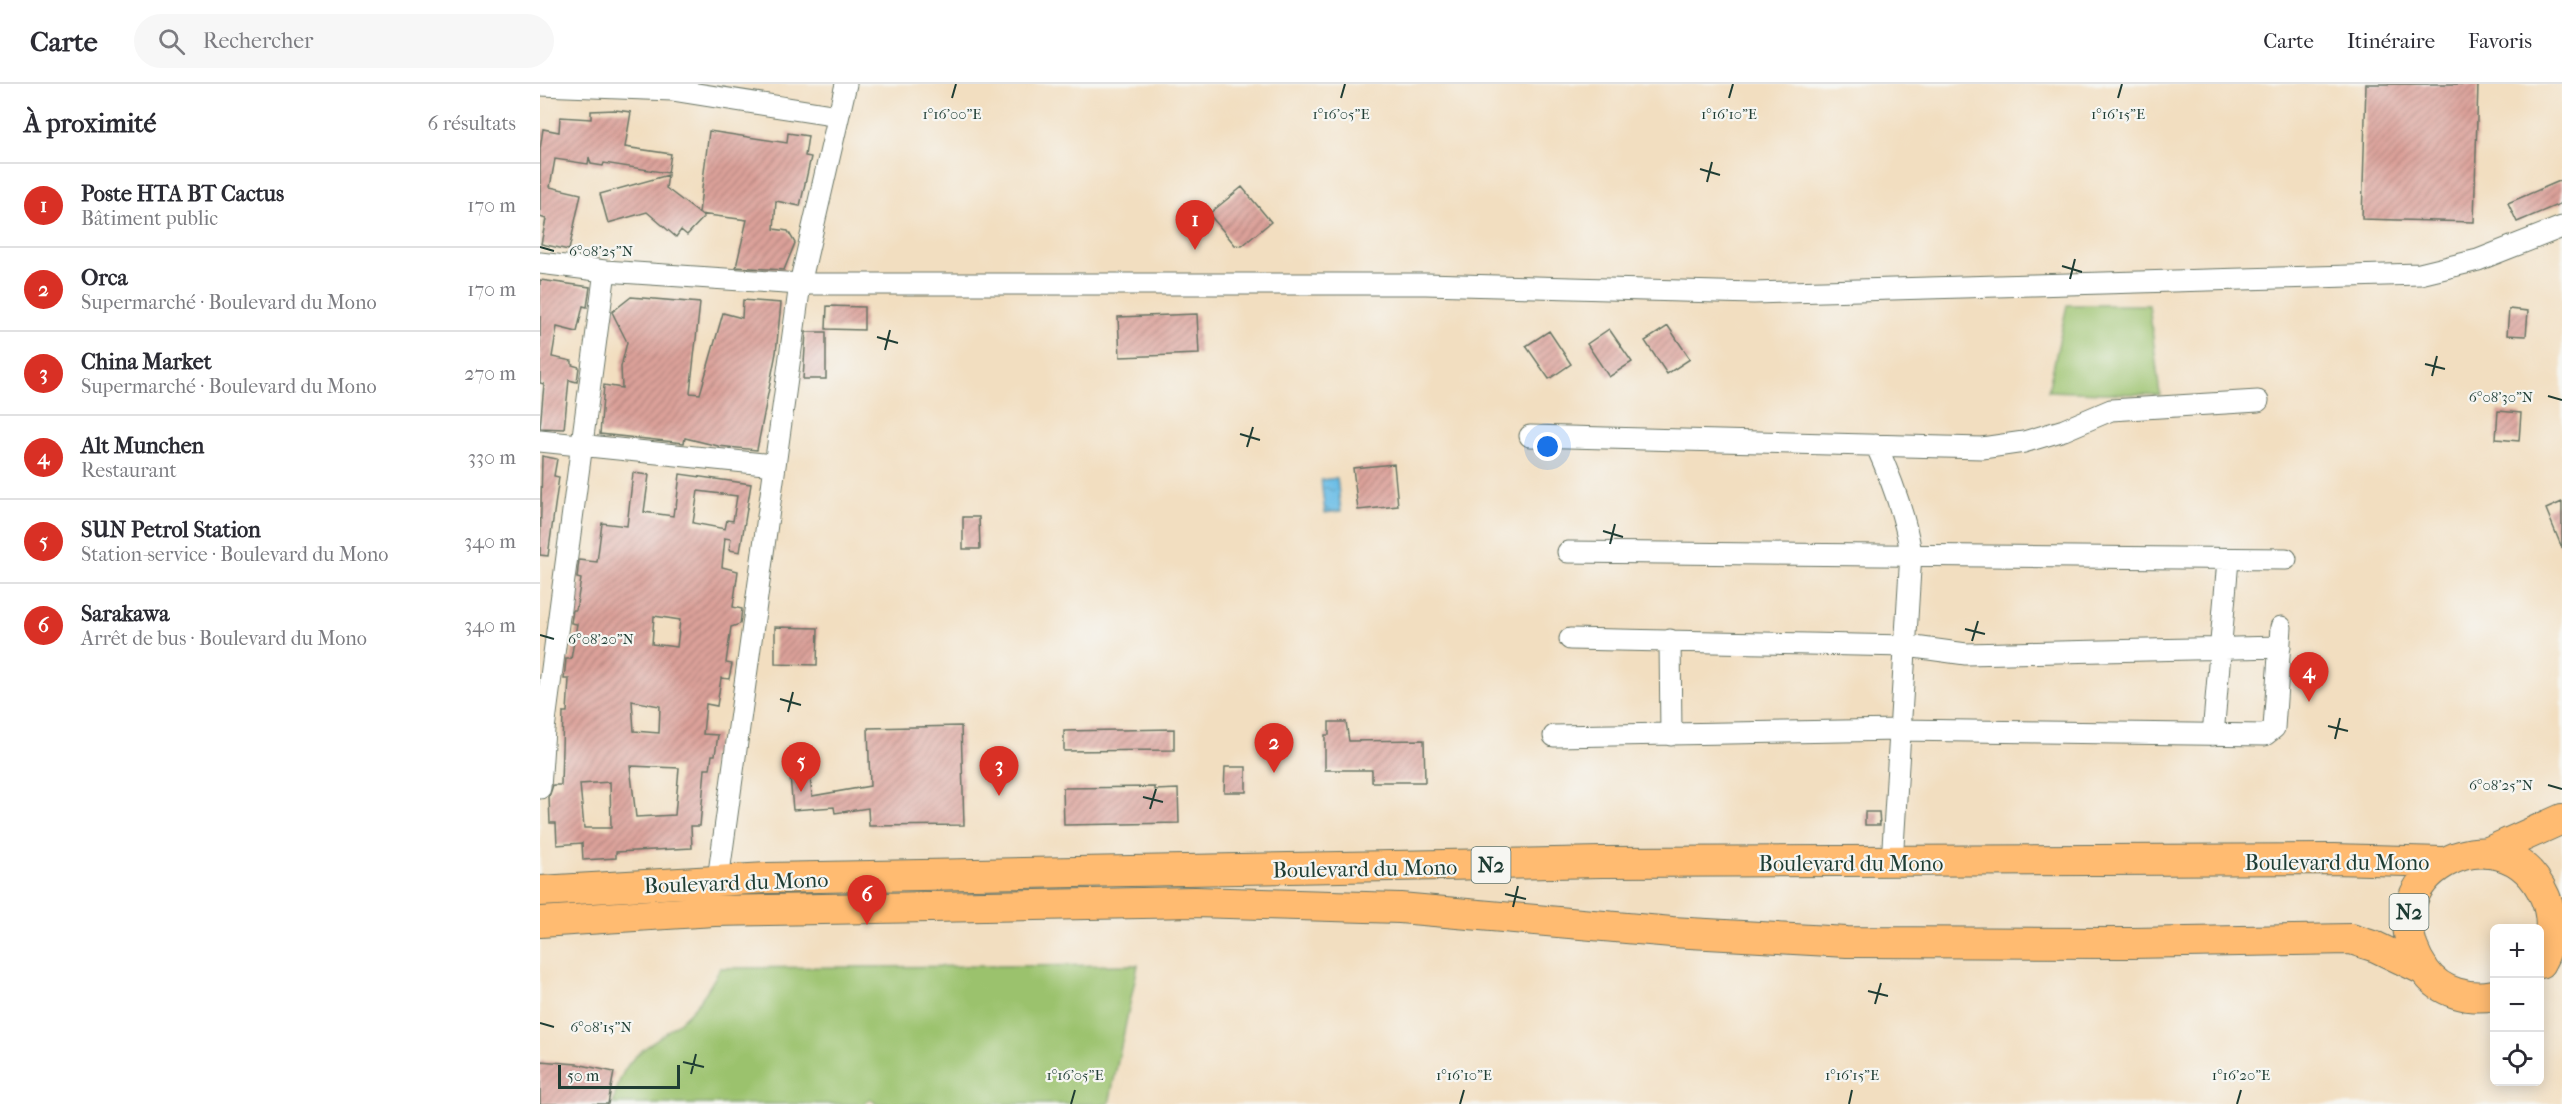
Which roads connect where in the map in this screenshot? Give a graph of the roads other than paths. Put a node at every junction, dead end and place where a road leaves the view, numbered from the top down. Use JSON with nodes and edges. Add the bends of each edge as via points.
{"nodes":[{"id":1,"x":846,"y":84,"type":"edge"},
{"id":2,"x":540,"y":85,"type":"edge"},
{"id":3,"x":673,"y":87,"type":"edge"},
{"id":4,"x":838,"y":116,"type":"junction"},
{"id":5,"x":2562,"y":227,"type":"edge"},
{"id":6,"x":540,"y":263,"type":"edge"},
{"id":7,"x":605,"y":271,"type":"junction"},
{"id":8,"x":800,"y":284,"type":"junction"},
{"id":9,"x":2258,"y":401,"type":"dead end"},
{"id":10,"x":1530,"y":436,"type":"dead end"},
{"id":11,"x":540,"y":441,"type":"edge"},
{"id":12,"x":1876,"y":445,"type":"junction"},
{"id":13,"x":582,"y":446,"type":"junction"},
{"id":14,"x":774,"y":465,"type":"junction"},
{"id":15,"x":1568,"y":552,"type":"dead end"},
{"id":16,"x":1911,"y":554,"type":"junction"},
{"id":17,"x":2286,"y":559,"type":"dead end"},
{"id":18,"x":2228,"y":560,"type":"junction"},
{"id":19,"x":1570,"y":639,"type":"dead end"},
{"id":20,"x":1670,"y":640,"type":"junction"},
{"id":21,"x":1907,"y":646,"type":"junction"},
{"id":22,"x":2220,"y":650,"type":"junction"},
{"id":23,"x":1899,"y":730,"type":"junction"},
{"id":24,"x":1671,"y":735,"type":"junction"},
{"id":25,"x":2213,"y":735,"type":"junction"},
{"id":26,"x":1554,"y":736,"type":"dead end"},
{"id":27,"x":540,"y":788,"type":"edge"},
{"id":28,"x":2562,"y":819,"type":"edge"},
{"id":29,"x":2486,"y":853,"type":"junction"},
{"id":30,"x":2443,"y":862,"type":"junction"},
{"id":31,"x":1892,"y":863,"type":"junction"},
{"id":32,"x":718,"y":880,"type":"junction"},
{"id":33,"x":540,"y":891,"type":"edge"},
{"id":34,"x":540,"y":922,"type":"edge"},
{"id":35,"x":2556,"y":926,"type":"edge"},
{"id":36,"x":2544,"y":954,"type":"edge"},
{"id":37,"x":2424,"y":970,"type":"junction"},
{"id":38,"x":2490,"y":995,"type":"edge"}],
"edges":[{"from":1,"to":4,"type":"street"},
{"from":2,"to":3,"type":"street"},
{"from":3,"to":4,"type":"street"},
{"from":4,"to":8,"type":"street"},
{"from":5,"to":8,"type":"street","via":[[2478,260],[2420,274],[1754,293],[1426,284]]},
{"from":6,"to":7,"type":"street"},
{"from":7,"to":8,"type":"street"},
{"from":7,"to":13,"type":"street"},
{"from":8,"to":14,"type":"street"},
{"from":9,"to":12,"type":"street","via":[[2111,410],[2024,442],[1982,448]]},
{"from":10,"to":12,"type":"street"},
{"from":11,"to":13,"type":"street"},
{"from":12,"to":16,"type":"street","via":[[1891,477]]},
{"from":13,"to":14,"type":"street"},
{"from":13,"to":27,"type":"street","via":[[544,729]]},
{"from":14,"to":32,"type":"street"},
{"from":15,"to":16,"type":"street"},
{"from":16,"to":18,"type":"street"},
{"from":16,"to":21,"type":"street"},
{"from":17,"to":18,"type":"street"},
{"from":18,"to":22,"type":"street"},
{"from":19,"to":20,"type":"street"},
{"from":20,"to":21,"type":"street"},
{"from":20,"to":24,"type":"street"},
{"from":21,"to":22,"type":"street","via":[[1966,654]]},
{"from":21,"to":23,"type":"street"},
{"from":22,"to":25,"type":"street"},
{"from":22,"to":25,"type":"street","via":[[2281,637],[2274,728],[2270,733]]},
{"from":23,"to":24,"type":"street"},
{"from":23,"to":25,"type":"street"},
{"from":23,"to":31,"type":"street"},
{"from":24,"to":26,"type":"street"},
{"from":28,"to":29,"type":"highway","number":"N2"},
{"from":29,"to":30,"type":"highway","number":"N2","via":[[2463,854]]},
{"from":29,"to":35,"type":"highway","number":"N2","via":[[2519,865],[2536,881]]},
{"from":30,"to":31,"type":"highway","name":"Boulevard du Mono","number":"N2","via":[[2333,859]]},
{"from":30,"to":37,"type":"highway","number":"N2","via":[[2424,878],[2409,912],[2409,937]]},
{"from":31,"to":32,"type":"highway","name":"Boulevard du Mono","number":"N2","via":[[1602,862]]},
{"from":32,"to":33,"type":"highway","name":"Boulevard du Mono","number":"N2"},
{"from":34,"to":37,"type":"highway","name":"Boulevard du Mono","number":"N2","via":[[714,911],[1195,902],[1356,906],[1683,933],[1847,942],[2352,939]]},
{"from":35,"to":36,"type":"highway","number":"N2"},
{"from":37,"to":38,"type":"highway","number":"N2","via":[[2435,983],[2451,992]]}]}
